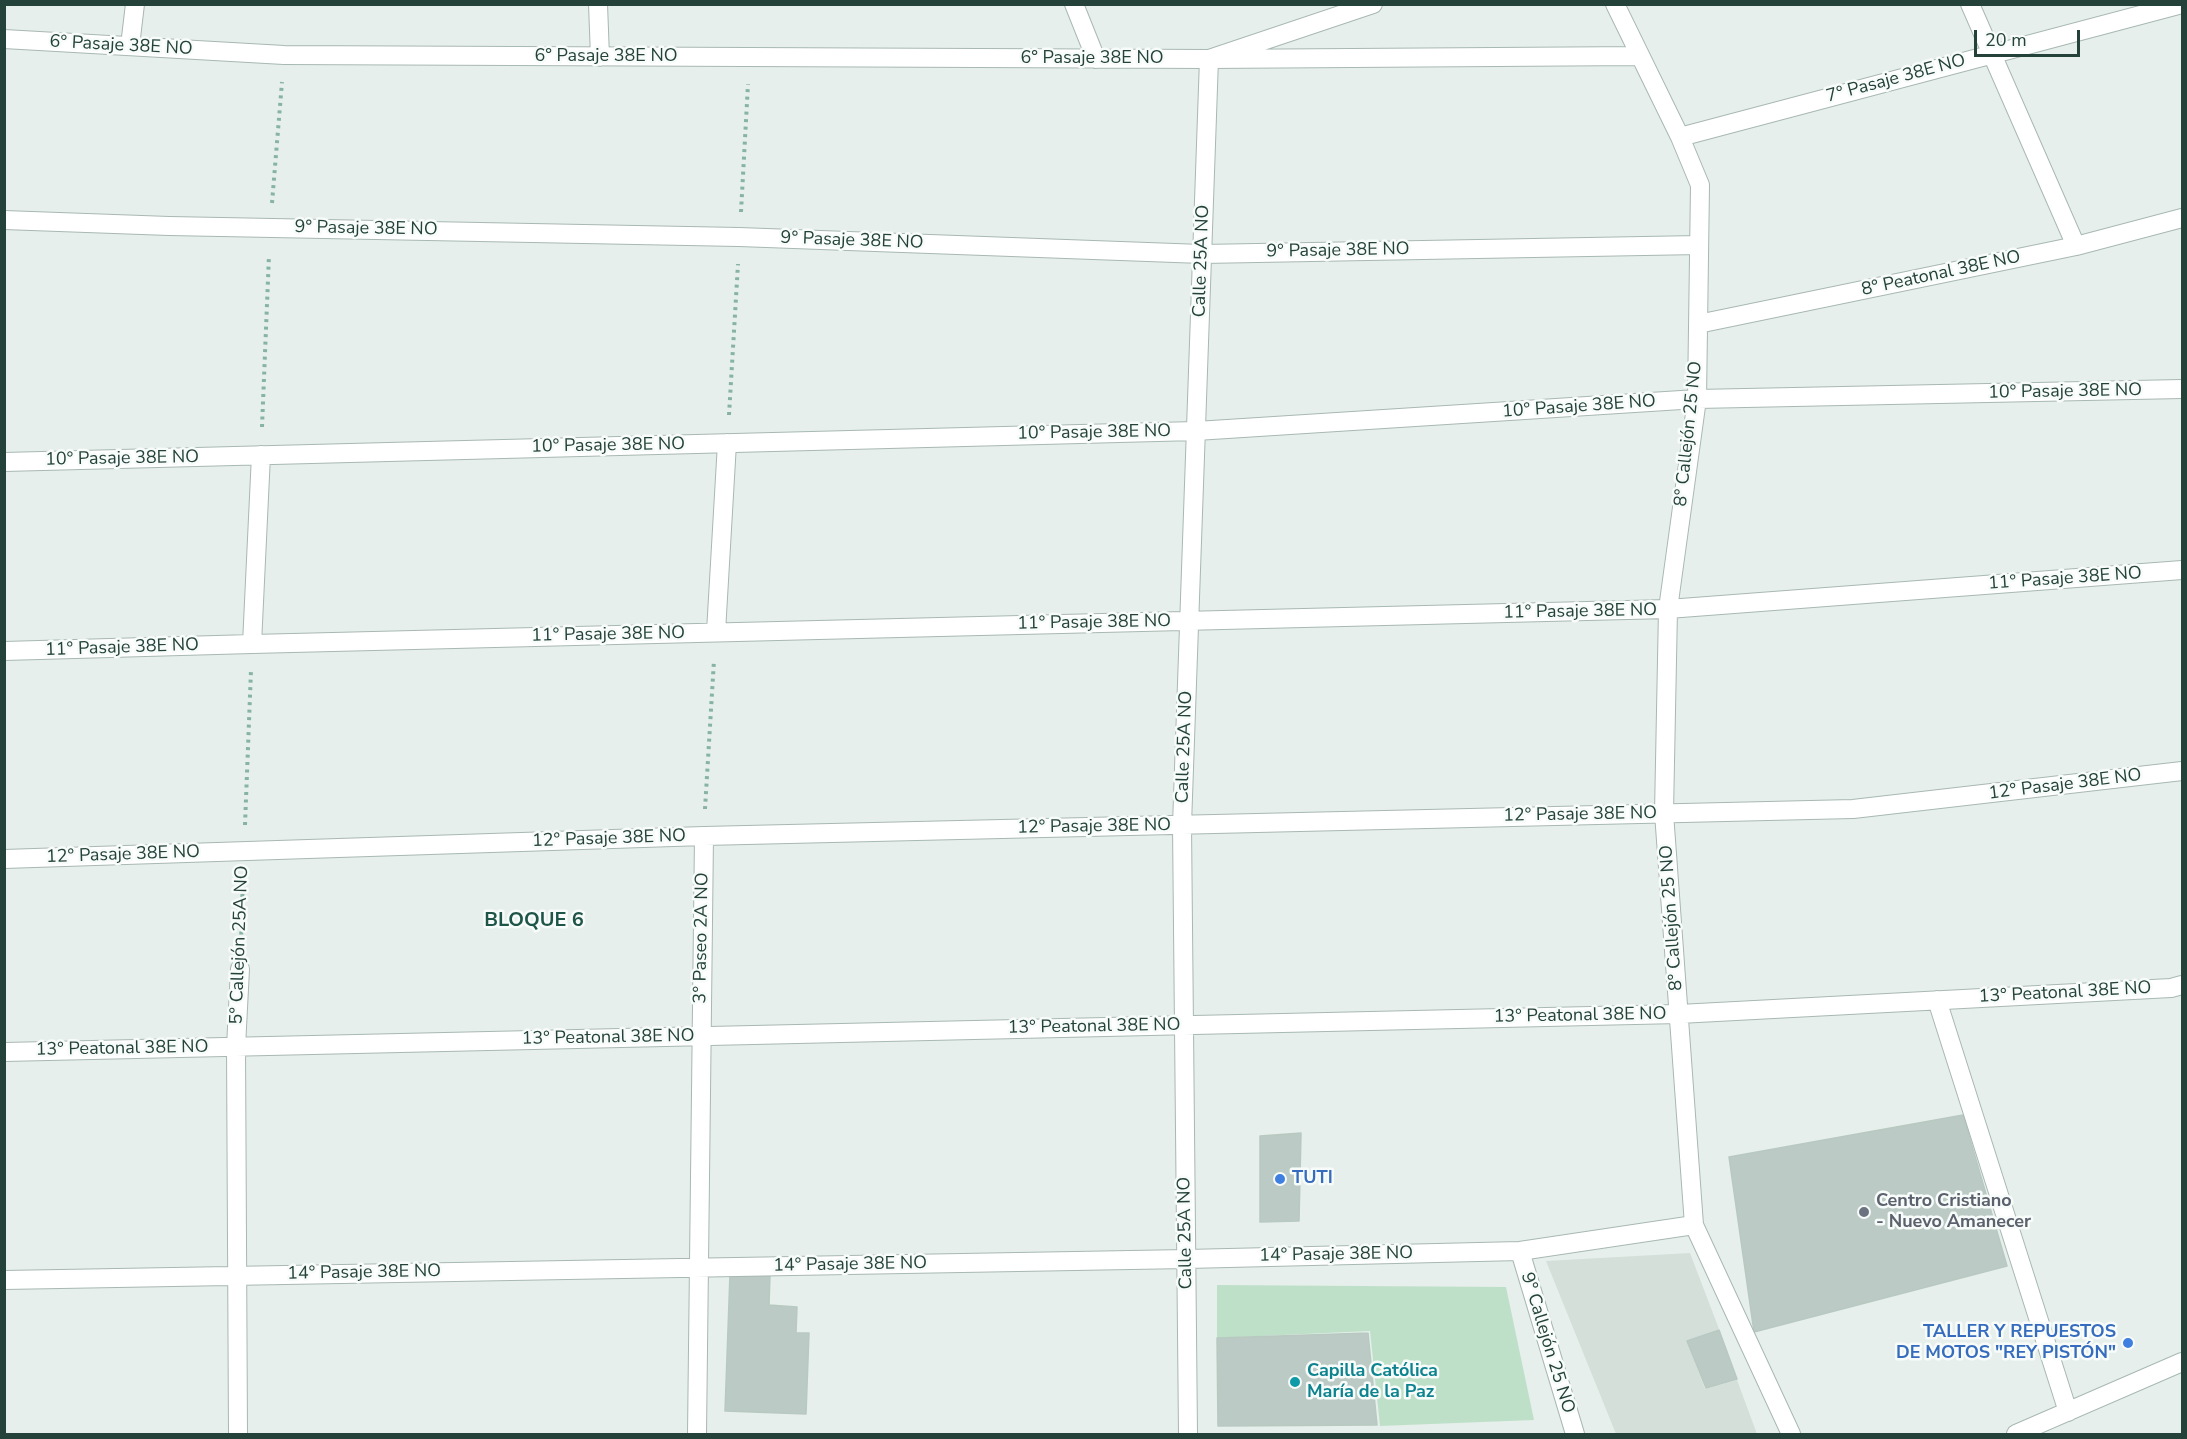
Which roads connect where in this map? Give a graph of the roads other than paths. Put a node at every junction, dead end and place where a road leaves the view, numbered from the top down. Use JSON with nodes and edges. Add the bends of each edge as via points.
{"nodes":[{"id":1,"x":135,"y":4,"type":"edge"},
{"id":2,"x":598,"y":4,"type":"edge"},
{"id":3,"x":1074,"y":4,"type":"edge"},
{"id":4,"x":1373,"y":4,"type":"edge"},
{"id":5,"x":1615,"y":4,"type":"edge"},
{"id":6,"x":1970,"y":4,"type":"edge"},
{"id":7,"x":2182,"y":4,"type":"edge"},
{"id":8,"x":4,"y":39,"type":"edge"},
{"id":9,"x":130,"y":46,"type":"junction"},
{"id":10,"x":1991,"y":53,"type":"junction"},
{"id":11,"x":1640,"y":56,"type":"junction"},
{"id":12,"x":600,"y":57,"type":"junction"},
{"id":13,"x":1096,"y":59,"type":"junction"},
{"id":14,"x":1209,"y":59,"type":"junction"},
{"id":15,"x":1680,"y":136,"type":"junction"},
{"id":16,"x":2182,"y":218,"type":"edge"},
{"id":17,"x":4,"y":220,"type":"edge"},
{"id":18,"x":1700,"y":245,"type":"junction"},
{"id":19,"x":2076,"y":246,"type":"junction"},
{"id":20,"x":1202,"y":254,"type":"junction"},
{"id":21,"x":1698,"y":324,"type":"junction"},
{"id":22,"x":2182,"y":389,"type":"edge"},
{"id":23,"x":1697,"y":399,"type":"junction"},
{"id":24,"x":1196,"y":431,"type":"junction"},
{"id":25,"x":727,"y":443,"type":"junction"},
{"id":26,"x":261,"y":455,"type":"junction"},
{"id":27,"x":4,"y":462,"type":"edge"},
{"id":28,"x":2182,"y":570,"type":"edge"},
{"id":29,"x":1668,"y":609,"type":"junction"},
{"id":30,"x":1189,"y":621,"type":"junction"},
{"id":31,"x":716,"y":632,"type":"junction"},
{"id":32,"x":252,"y":644,"type":"junction"},
{"id":33,"x":4,"y":651,"type":"edge"},
{"id":34,"x":2182,"y":771,"type":"edge"},
{"id":35,"x":1664,"y":813,"type":"junction"},
{"id":36,"x":1182,"y":825,"type":"junction"},
{"id":37,"x":704,"y":836,"type":"junction"},
{"id":38,"x":4,"y":859,"type":"edge"},
{"id":39,"x":240,"y":969,"type":"road end"},
{"id":40,"x":2182,"y":985,"type":"edge"},
{"id":41,"x":1937,"y":1000,"type":"junction"},
{"id":42,"x":1679,"y":1014,"type":"junction"},
{"id":43,"x":1184,"y":1025,"type":"junction"},
{"id":44,"x":701,"y":1036,"type":"junction"},
{"id":45,"x":236,"y":1047,"type":"junction"},
{"id":46,"x":4,"y":1052,"type":"edge"},
{"id":47,"x":1694,"y":1226,"type":"junction"},
{"id":48,"x":1520,"y":1251,"type":"junction"},
{"id":49,"x":1187,"y":1259,"type":"junction"},
{"id":50,"x":699,"y":1268,"type":"junction"},
{"id":51,"x":237,"y":1276,"type":"junction"},
{"id":52,"x":4,"y":1280,"type":"edge"},
{"id":53,"x":2182,"y":1362,"type":"edge"},
{"id":54,"x":2068,"y":1412,"type":"junction"},
{"id":55,"x":238,"y":1434,"type":"edge"},
{"id":56,"x":697,"y":1434,"type":"edge"},
{"id":57,"x":1188,"y":1434,"type":"edge"},
{"id":58,"x":1575,"y":1434,"type":"edge"},
{"id":59,"x":1791,"y":1434,"type":"edge"},
{"id":60,"x":2020,"y":1434,"type":"edge"}],
"edges":[{"from":1,"to":9,"type":"street"},
{"from":2,"to":12,"type":"street"},
{"from":3,"to":13,"type":"street"},
{"from":4,"to":14,"type":"street","name":"6° Pasaje 38E NO"},
{"from":5,"to":11,"type":"street","name":"8° Callejón 25 NO"},
{"from":6,"to":10,"type":"street"},
{"from":7,"to":10,"type":"street","name":"7° Pasaje 38E NO"},
{"from":8,"to":9,"type":"street","name":"6° Pasaje 38E NO"},
{"from":9,"to":12,"type":"street","name":"6° Pasaje 38E NO","via":[[285,55]]},
{"from":10,"to":15,"type":"street","name":"7° Pasaje 38E NO"},
{"from":10,"to":19,"type":"street"},
{"from":11,"to":14,"type":"street","name":"6° Pasaje 38E NO"},
{"from":11,"to":15,"type":"street","name":"8° Callejón 25 NO"},
{"from":12,"to":13,"type":"street","name":"6° Pasaje 38E NO"},
{"from":13,"to":14,"type":"street","name":"6° Pasaje 38E NO"},
{"from":14,"to":20,"type":"street","name":"Calle 25A NO"},
{"from":15,"to":18,"type":"street","name":"8° Callejón 25 NO","via":[[1700,185]]},
{"from":16,"to":19,"type":"street","name":"8° Peatonal 38E NO"},
{"from":17,"to":20,"type":"street","name":"9° Pasaje 38E NO","via":[[739,237]]},
{"from":18,"to":20,"type":"street","name":"9° Pasaje 38E NO"},
{"from":18,"to":21,"type":"street","name":"8° Callejón 25 NO"},
{"from":19,"to":21,"type":"street","name":"8° Peatonal 38E NO"},
{"from":20,"to":24,"type":"street","name":"Calle 25A NO"},
{"from":21,"to":23,"type":"street","name":"8° Callejón 25 NO"},
{"from":22,"to":23,"type":"street","name":"10° Pasaje 38E NO"},
{"from":23,"to":24,"type":"street","name":"10° Pasaje 38E NO"},
{"from":23,"to":29,"type":"street","name":"8° Callejón 25 NO"},
{"from":24,"to":25,"type":"street","name":"10° Pasaje 38E NO"},
{"from":24,"to":30,"type":"street","name":"Calle 25A NO"},
{"from":25,"to":26,"type":"street","name":"10° Pasaje 38E NO"},
{"from":25,"to":31,"type":"street"},
{"from":26,"to":27,"type":"street","name":"10° Pasaje 38E NO"},
{"from":26,"to":32,"type":"street"},
{"from":28,"to":29,"type":"street","name":"11° Pasaje 38E NO"},
{"from":29,"to":30,"type":"street","name":"11° Pasaje 38E NO"},
{"from":29,"to":35,"type":"street","name":"8° Callejón 25 NO"},
{"from":30,"to":31,"type":"street","name":"11° Pasaje 38E NO"},
{"from":30,"to":36,"type":"street","name":"Calle 25A NO"},
{"from":31,"to":32,"type":"street","name":"11° Pasaje 38E NO"},
{"from":32,"to":33,"type":"street","name":"11° Pasaje 38E NO"},
{"from":34,"to":35,"type":"street","name":"12° Pasaje 38E NO","via":[[1853,809]]},
{"from":35,"to":36,"type":"street","name":"12° Pasaje 38E NO"},
{"from":35,"to":42,"type":"street","name":"8° Callejón 25 NO"},
{"from":36,"to":37,"type":"street","name":"12° Pasaje 38E NO"},
{"from":36,"to":43,"type":"street","name":"Calle 25A NO"},
{"from":37,"to":38,"type":"street","name":"12° Pasaje 38E NO"},
{"from":37,"to":44,"type":"street","name":"3° Paseo 2A NO"},
{"from":39,"to":45,"type":"street","name":"5° Callejón 25A NO"},
{"from":40,"to":41,"type":"street","name":"13° Peatonal 38E NO"},
{"from":41,"to":42,"type":"street","name":"13° Peatonal 38E NO"},
{"from":41,"to":54,"type":"street"},
{"from":42,"to":43,"type":"street","name":"13° Peatonal 38E NO"},
{"from":42,"to":47,"type":"street","name":"8° Callejón 25 NO"},
{"from":43,"to":44,"type":"street","name":"13° Peatonal 38E NO"},
{"from":43,"to":49,"type":"street","name":"Calle 25A NO"},
{"from":44,"to":45,"type":"street","name":"13° Peatonal 38E NO"},
{"from":44,"to":50,"type":"street","name":"3° Paseo 2A NO"},
{"from":45,"to":46,"type":"street","name":"13° Peatonal 38E NO"},
{"from":45,"to":51,"type":"street","name":"5° Callejón 25A NO"},
{"from":47,"to":48,"type":"street","name":"14° Pasaje 38E NO"},
{"from":47,"to":59,"type":"street","name":"8° Callejón 25 NO"},
{"from":48,"to":49,"type":"street","name":"14° Pasaje 38E NO"},
{"from":48,"to":58,"type":"street","name":"9° Callejón 25 NO"},
{"from":49,"to":50,"type":"street","name":"14° Pasaje 38E NO"},
{"from":49,"to":57,"type":"street","name":"Calle 25A NO"},
{"from":50,"to":51,"type":"street","name":"14° Pasaje 38E NO"},
{"from":50,"to":56,"type":"street","name":"3° Paseo 2A NO"},
{"from":51,"to":52,"type":"street","name":"14° Pasaje 38E NO"},
{"from":51,"to":55,"type":"street","name":"5° Callejón 25A NO"},
{"from":53,"to":54,"type":"street"},
{"from":54,"to":60,"type":"street"}]}
